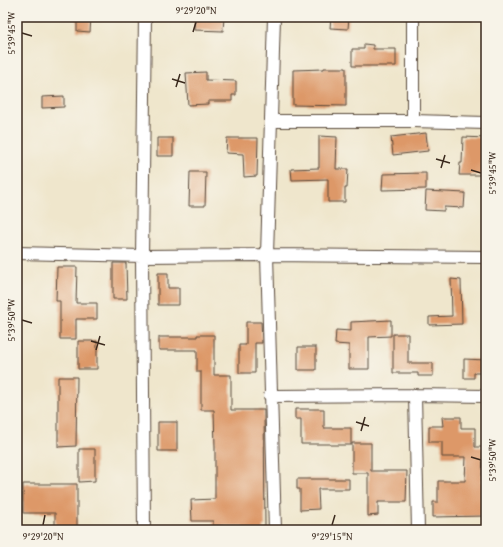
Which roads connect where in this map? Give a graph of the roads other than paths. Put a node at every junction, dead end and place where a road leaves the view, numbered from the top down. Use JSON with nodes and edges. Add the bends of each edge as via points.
{"nodes":[{"id":1,"x":145,"y":17,"type":"edge"},
{"id":2,"x":274,"y":17,"type":"edge"},
{"id":3,"x":413,"y":17,"type":"edge"},
{"id":4,"x":271,"y":121,"type":"junction"},
{"id":5,"x":413,"y":121,"type":"junction"},
{"id":6,"x":486,"y":123,"type":"edge"},
{"id":7,"x":17,"y":253,"type":"edge"},
{"id":8,"x":267,"y":255,"type":"junction"},
{"id":9,"x":142,"y":256,"type":"junction"},
{"id":10,"x":486,"y":257,"type":"edge"},
{"id":11,"x":415,"y":395,"type":"junction"},
{"id":12,"x":270,"y":396,"type":"junction"},
{"id":13,"x":486,"y":396,"type":"edge"},
{"id":14,"x":144,"y":530,"type":"edge"},
{"id":15,"x":274,"y":530,"type":"edge"},
{"id":16,"x":418,"y":530,"type":"edge"}],
"edges":[{"from":1,"to":9,"type":"street"},
{"from":2,"to":4,"type":"street"},
{"from":3,"to":5,"type":"street"},
{"from":4,"to":5,"type":"street"},
{"from":4,"to":8,"type":"street"},
{"from":5,"to":6,"type":"street"},
{"from":7,"to":9,"type":"street"},
{"from":8,"to":9,"type":"street"},
{"from":8,"to":10,"type":"street"},
{"from":8,"to":12,"type":"street"},
{"from":9,"to":14,"type":"street"},
{"from":11,"to":12,"type":"street"},
{"from":11,"to":13,"type":"street"},
{"from":11,"to":16,"type":"street"},
{"from":12,"to":15,"type":"street"}]}
